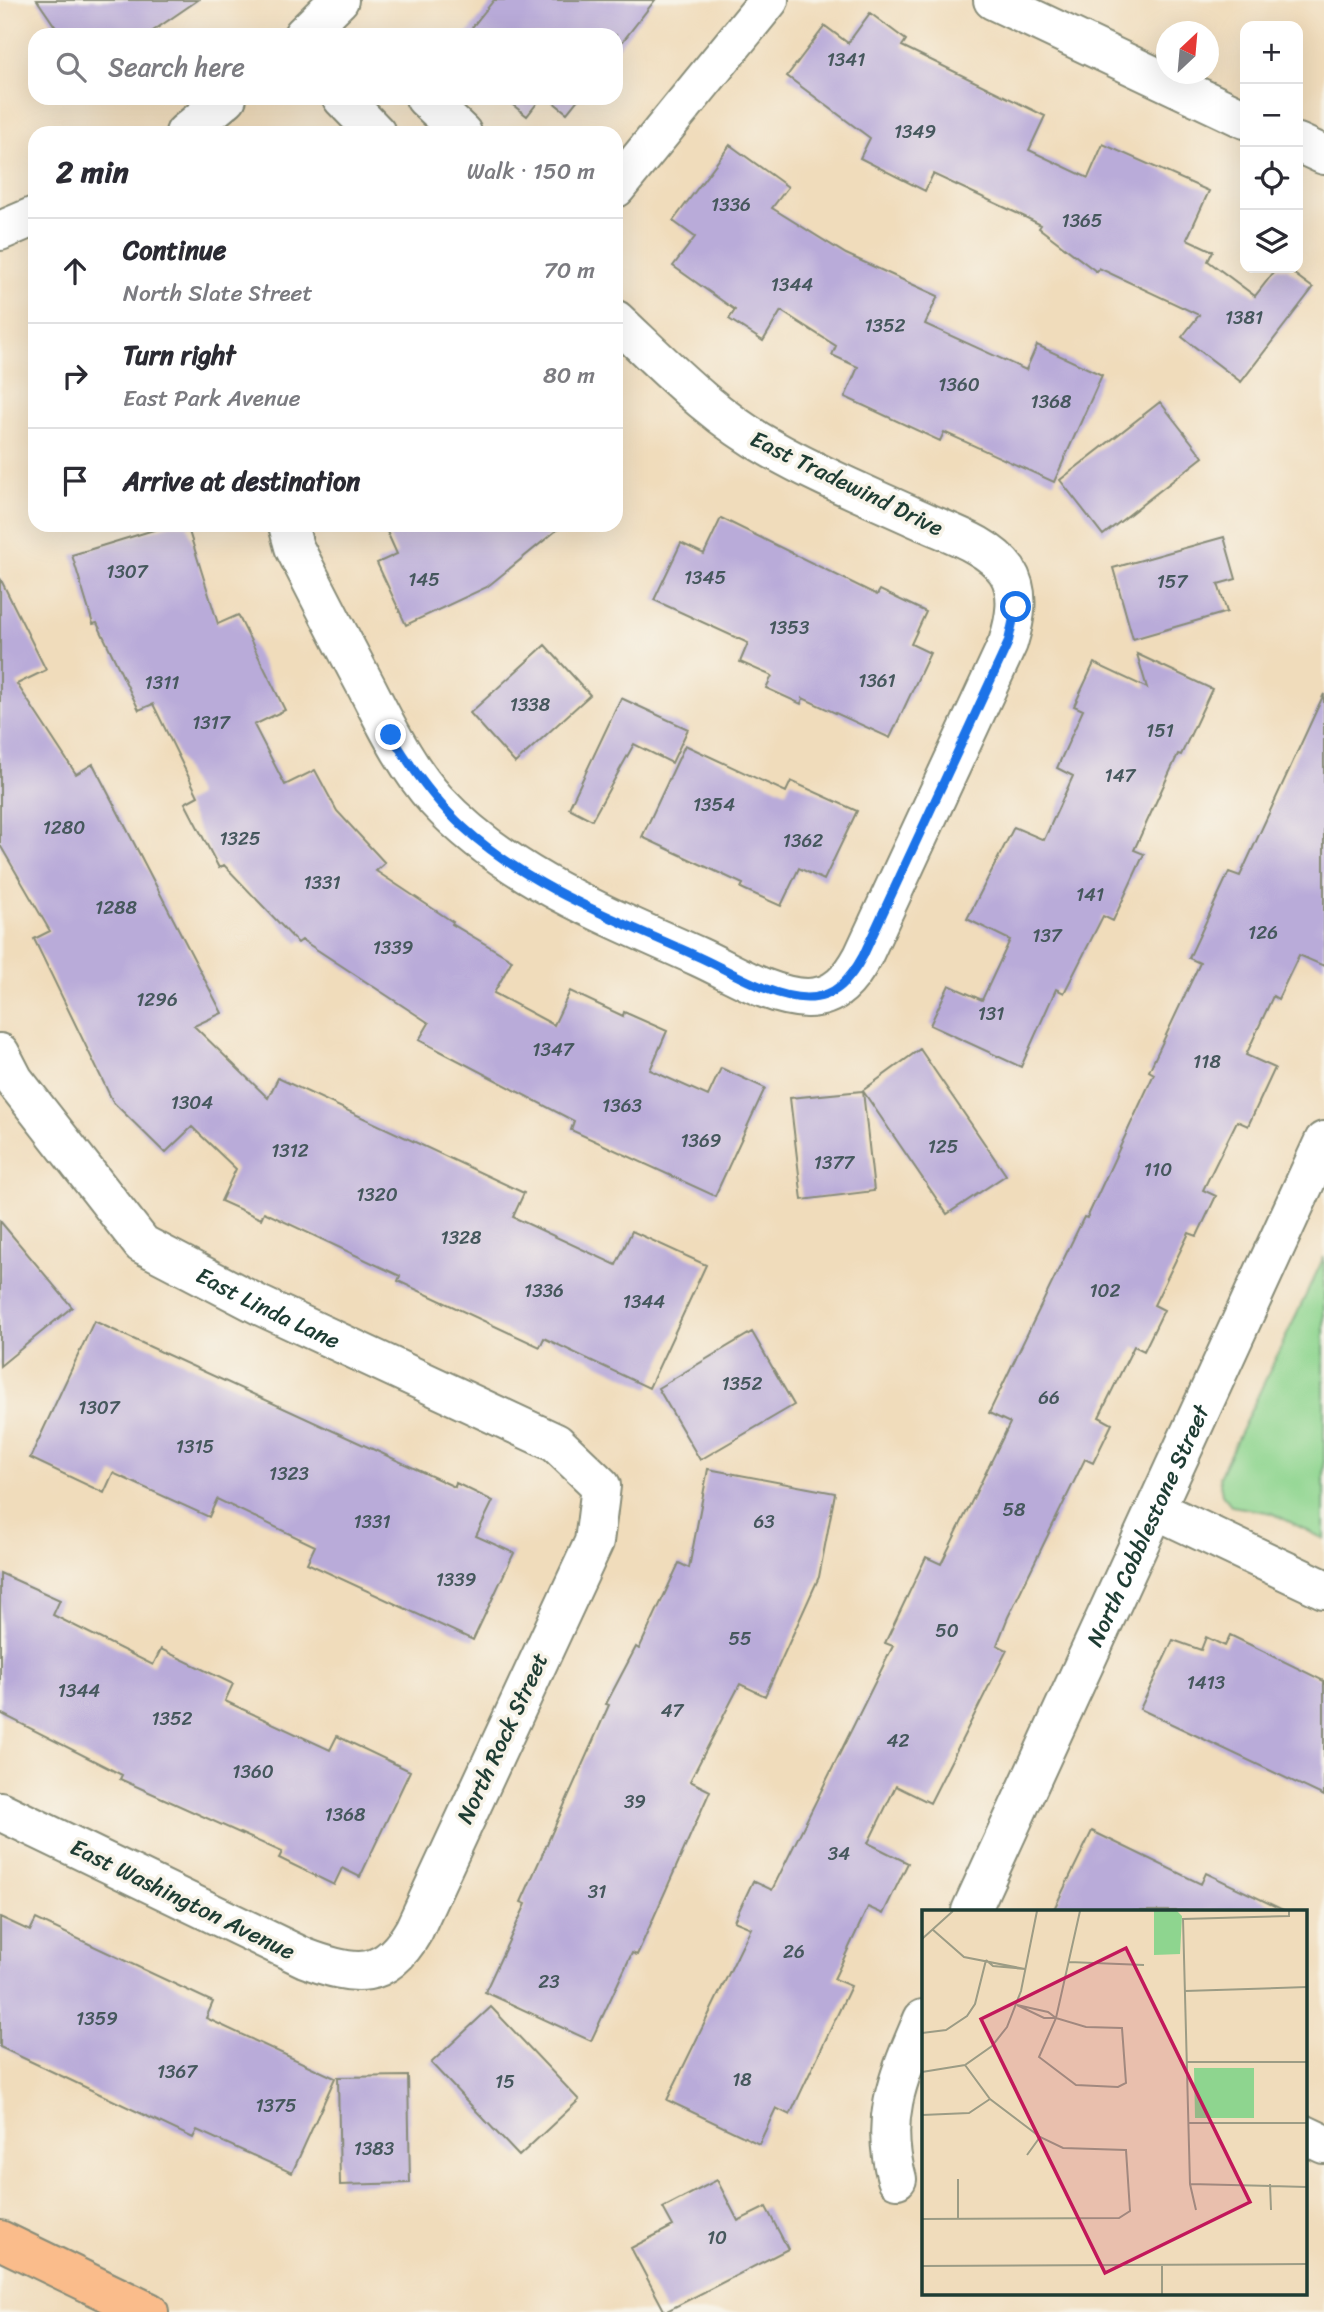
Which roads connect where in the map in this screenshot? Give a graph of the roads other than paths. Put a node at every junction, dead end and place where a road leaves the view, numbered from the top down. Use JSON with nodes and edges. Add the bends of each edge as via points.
{"nodes":[{"id":1,"x":769,"y":0,"type":"edge"},
{"id":2,"x":993,"y":0,"type":"edge"},
{"id":3,"x":219,"y":105,"type":"edge"},
{"id":4,"x":349,"y":105,"type":"edge"},
{"id":5,"x":432,"y":105,"type":"edge"},
{"id":6,"x":1240,"y":117,"type":"edge"},
{"id":7,"x":193,"y":126,"type":"edge"},
{"id":8,"x":369,"y":126,"type":"edge"},
{"id":9,"x":454,"y":126,"type":"edge"},
{"id":10,"x":1303,"y":145,"type":"edge"},
{"id":11,"x":1324,"y":155,"type":"edge"},
{"id":12,"x":623,"y":179,"type":"edge"},
{"id":13,"x":28,"y":219,"type":"edge"},
{"id":14,"x":0,"y":231,"type":"edge"},
{"id":15,"x":623,"y":327,"type":"edge"},
{"id":16,"x":290,"y":532,"type":"edge"},
{"id":17,"x":5,"y":1073,"type":"edge"},
{"id":18,"x":1324,"y":1140,"type":"edge"},
{"id":19,"x":601,"y":1486,"type":"joint"},
{"id":20,"x":1157,"y":1510,"type":"junction"},
{"id":21,"x":1324,"y":1589,"type":"edge"},
{"id":22,"x":0,"y":1811,"type":"edge"},
{"id":23,"x":971,"y":1910,"type":"edge"},
{"id":24,"x":370,"y":1971,"type":"joint"},
{"id":25,"x":922,"y":2021,"type":"edge"},
{"id":26,"x":1306,"y":2135,"type":"edge"},
{"id":27,"x":1324,"y":2144,"type":"edge"},
{"id":28,"x":897,"y":2179,"type":"dead end"},
{"id":29,"x":0,"y":2240,"type":"edge"},
{"id":30,"x":149,"y":2312,"type":"edge"}],
"edges":[{"from":1,"to":12,"type":"street"},
{"from":2,"to":6,"type":"street"},
{"from":3,"to":7,"type":"street"},
{"from":4,"to":8,"type":"street"},
{"from":5,"to":9,"type":"street"},
{"from":10,"to":11,"type":"street"},
{"from":13,"to":14,"type":"street"},
{"from":15,"to":16,"type":"street","name":"East Tradewind Drive","via":[[744,433],[976,546],[1007,572],[1014,588],[1016,607],[1008,643],[863,956],[842,987],[807,998],[768,989],[565,896],[494,852],[435,799],[391,735],[293,547]]},
{"from":17,"to":19,"type":"street","name":"East Linda Lane","via":[[142,1244],[261,1306],[556,1443]]},
{"from":18,"to":20,"type":"street","name":"North Cobblestone Street"},
{"from":19,"to":24,"type":"street","name":"North Rock Street","via":[[594,1542],[414,1930],[396,1955]]},
{"from":20,"to":21,"type":"street"},
{"from":20,"to":23,"type":"street","name":"North Cobblestone Street"},
{"from":22,"to":24,"type":"street","name":"East Washington Avenue","via":[[305,1958],[350,1971]]},
{"from":25,"to":28,"type":"street","via":[[901,2070],[888,2126]]},
{"from":26,"to":27,"type":"street"},
{"from":29,"to":30,"type":"main road"}]}
